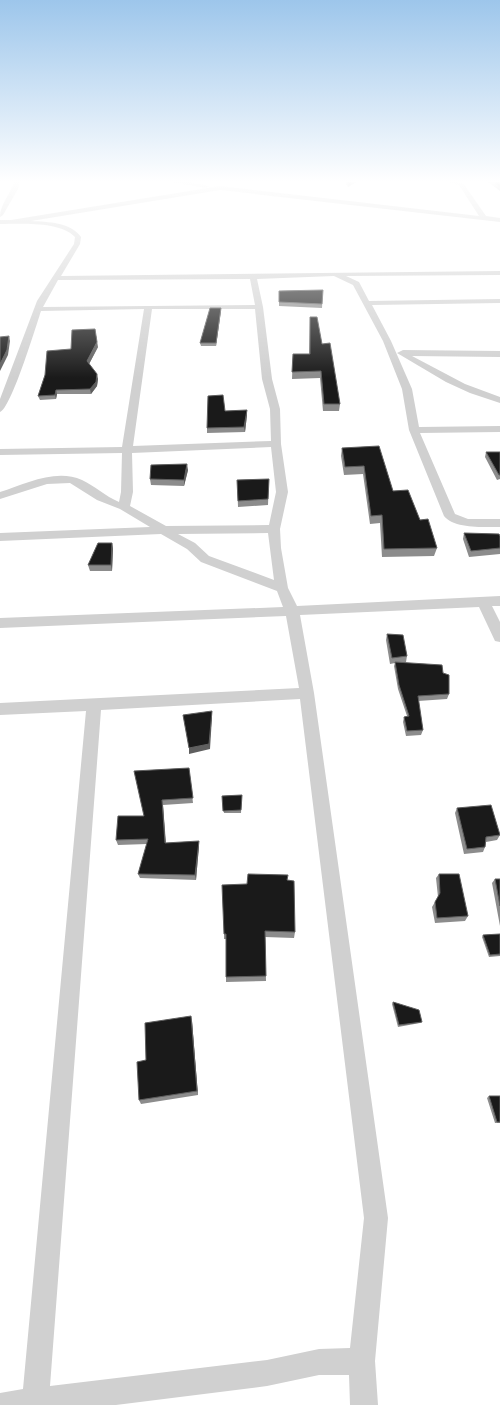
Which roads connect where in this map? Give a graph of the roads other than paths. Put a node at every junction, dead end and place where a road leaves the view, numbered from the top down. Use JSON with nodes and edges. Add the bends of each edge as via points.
{"nodes":[{"id":1,"x":75,"y":247,"type":"edge"},
{"id":2,"x":500,"y":273,"type":"edge"},
{"id":3,"x":333,"y":274,"type":"junction"},
{"id":4,"x":253,"y":277,"type":"junction"},
{"id":5,"x":54,"y":278,"type":"junction"},
{"id":6,"x":500,"y":301,"type":"edge"},
{"id":7,"x":367,"y":303,"type":"junction"},
{"id":8,"x":148,"y":307,"type":"junction"},
{"id":9,"x":259,"y":307,"type":"junction"},
{"id":10,"x":39,"y":309,"type":"junction"},
{"id":11,"x":396,"y":353,"type":"junction"},
{"id":12,"x":500,"y":354,"type":"edge"},
{"id":13,"x":500,"y":400,"type":"edge"},
{"id":14,"x":0,"y":409,"type":"edge"},
{"id":15,"x":500,"y":428,"type":"edge"},
{"id":16,"x":414,"y":430,"type":"junction"},
{"id":17,"x":276,"y":444,"type":"junction"},
{"id":18,"x":127,"y":449,"type":"junction"},
{"id":19,"x":0,"y":452,"type":"edge"},
{"id":20,"x":0,"y":496,"type":"edge"},
{"id":21,"x":124,"y":507,"type":"junction"},
{"id":22,"x":500,"y":523,"type":"edge"},
{"id":23,"x":274,"y":529,"type":"junction"},
{"id":24,"x":164,"y":530,"type":"junction"},
{"id":25,"x":0,"y":537,"type":"edge"},
{"id":26,"x":282,"y":588,"type":"junction"},
{"id":27,"x":500,"y":601,"type":"edge"},
{"id":28,"x":484,"y":602,"type":"junction"},
{"id":29,"x":292,"y":612,"type":"junction"},
{"id":30,"x":0,"y":623,"type":"edge"},
{"id":31,"x":500,"y":637,"type":"edge"},
{"id":32,"x":307,"y":693,"type":"junction"},
{"id":33,"x":94,"y":705,"type":"junction"},
{"id":34,"x":0,"y":708,"type":"edge"},
{"id":35,"x":362,"y":1361,"type":"junction"},
{"id":36,"x":35,"y":1402,"type":"junction"},
{"id":37,"x":4,"y":1405,"type":"edge"},
{"id":38,"x":364,"y":1405,"type":"edge"}],
"edges":[{"from":1,"to":5,"type":"street"},
{"from":2,"to":3,"type":"street"},
{"from":3,"to":4,"type":"street"},
{"from":3,"to":7,"type":"street","via":[[356,284]]},
{"from":4,"to":5,"type":"street"},
{"from":4,"to":9,"type":"street"},
{"from":5,"to":10,"type":"street"},
{"from":6,"to":7,"type":"street"},
{"from":7,"to":11,"type":"street"},
{"from":8,"to":9,"type":"street"},
{"from":8,"to":10,"type":"street"},
{"from":8,"to":18,"type":"street"},
{"from":9,"to":17,"type":"street","via":[[267,379],[275,408]]},
{"from":10,"to":14,"type":"street"},
{"from":11,"to":12,"type":"street"},
{"from":11,"to":13,"type":"street","via":[[451,382]]},
{"from":11,"to":16,"type":"street","via":[[407,388]]},
{"from":15,"to":16,"type":"street"},
{"from":16,"to":22,"type":"street","via":[[450,516],[467,523]]},
{"from":17,"to":18,"type":"street"},
{"from":17,"to":23,"type":"street","via":[[282,492]]},
{"from":18,"to":19,"type":"street"},
{"from":18,"to":21,"type":"street","via":[[127,492]]},
{"from":20,"to":21,"type":"street","via":[[28,486],[66,478]]},
{"from":21,"to":24,"type":"street"},
{"from":23,"to":24,"type":"street"},
{"from":23,"to":26,"type":"street"},
{"from":24,"to":25,"type":"street"},
{"from":24,"to":26,"type":"street","via":[[191,546],[205,559]]},
{"from":26,"to":29,"type":"street"},
{"from":27,"to":28,"type":"street"},
{"from":28,"to":29,"type":"street"},
{"from":28,"to":31,"type":"street"},
{"from":29,"to":30,"type":"street"},
{"from":29,"to":32,"type":"street"},
{"from":32,"to":33,"type":"street"},
{"from":32,"to":35,"type":"street","via":[[376,1218]]},
{"from":33,"to":34,"type":"street"},
{"from":33,"to":36,"type":"street"},
{"from":35,"to":36,"type":"street","via":[[319,1362],[267,1373]]},
{"from":35,"to":38,"type":"street"},
{"from":36,"to":37,"type":"street"}]}
